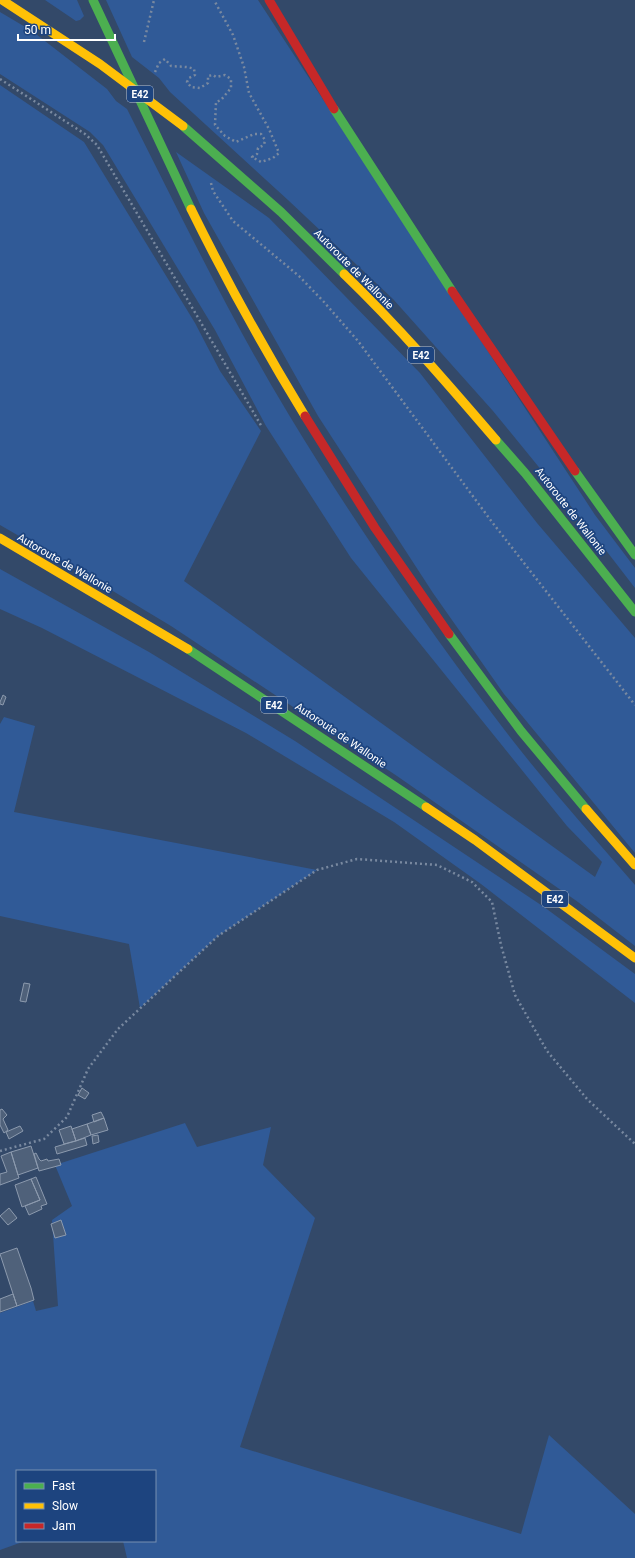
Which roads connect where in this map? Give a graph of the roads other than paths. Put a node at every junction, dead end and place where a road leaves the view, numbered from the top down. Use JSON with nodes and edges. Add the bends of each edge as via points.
{"nodes":[{"id":1,"x":2,"y":0,"type":"edge"},
{"id":2,"x":93,"y":0,"type":"edge"},
{"id":3,"x":269,"y":0,"type":"edge"},
{"id":4,"x":0,"y":538,"type":"edge"},
{"id":5,"x":635,"y":555,"type":"edge"},
{"id":6,"x":39,"y":573,"type":"dead end"},
{"id":7,"x":68,"y":578,"type":"junction"},
{"id":8,"x":635,"y":612,"type":"edge"},
{"id":9,"x":635,"y":865,"type":"edge"},
{"id":10,"x":635,"y":958,"type":"edge"}],
"edges":[{"from":1,"to":8,"type":"highway","name":"Autoroute de Wallonie","number":"E42","via":[[100,64],[180,123],[281,212],[366,296],[453,390],[525,473]]},
{"from":2,"to":9,"type":"highway","via":[[159,144],[228,281],[261,343],[358,501],[439,621],[507,713],[572,794]]},
{"from":3,"to":5,"type":"highway","via":[[374,173],[449,287]]},
{"from":4,"to":7,"type":"highway","name":"Autoroute de Wallonie","number":"E42"},
{"from":6,"to":7,"type":"highway"},
{"from":7,"to":10,"type":"highway","name":"Autoroute de Wallonie","number":"E42","via":[[195,653],[353,756],[475,840]]}]}
